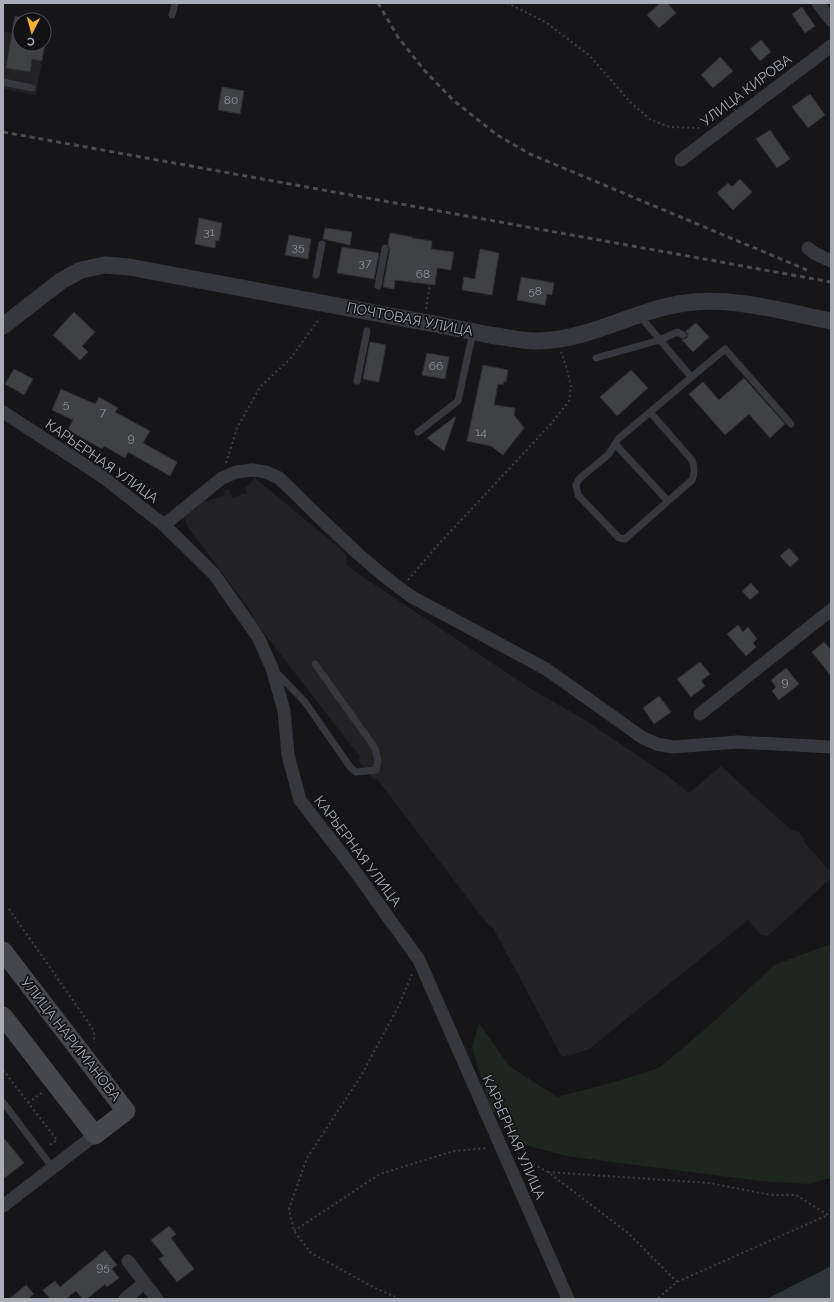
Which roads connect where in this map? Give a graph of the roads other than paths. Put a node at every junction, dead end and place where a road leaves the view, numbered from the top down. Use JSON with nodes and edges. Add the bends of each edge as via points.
{"nodes":[{"id":1,"x":175,"y":3,"type":"edge"},
{"id":2,"x":818,"y":3,"type":"edge"},
{"id":3,"x":172,"y":15,"type":"dead end"},
{"id":4,"x":831,"y":20,"type":"edge"},
{"id":5,"x":831,"y":46,"type":"edge"},
{"id":6,"x":3,"y":82,"type":"edge"},
{"id":7,"x":32,"y":88,"type":"dead end"},
{"id":8,"x":681,"y":160,"type":"dead end"},
{"id":9,"x":322,"y":244,"type":"dead end"},
{"id":10,"x":385,"y":248,"type":"dead end"},
{"id":11,"x":808,"y":248,"type":"dead end"},
{"id":12,"x":831,"y":262,"type":"edge"},
{"id":13,"x":316,"y":275,"type":"dead end"},
{"id":14,"x":378,"y":286,"type":"dead end"},
{"id":15,"x":638,"y":314,"type":"junction"},
{"id":16,"x":831,"y":321,"type":"edge"},
{"id":17,"x":3,"y":326,"type":"edge"},
{"id":18,"x":367,"y":331,"type":"dead end"},
{"id":19,"x":473,"y":332,"type":"junction"},
{"id":20,"x":683,"y":334,"type":"dead end"},
{"id":21,"x":660,"y":340,"type":"junction"},
{"id":22,"x":596,"y":358,"type":"dead end"},
{"id":23,"x":691,"y":377,"type":"junction"},
{"id":24,"x":357,"y":381,"type":"dead end"},
{"id":25,"x":3,"y":412,"type":"edge"},
{"id":26,"x":650,"y":412,"type":"junction"},
{"id":27,"x":791,"y":424,"type":"dead end"},
{"id":28,"x":418,"y":432,"type":"dead end"},
{"id":29,"x":615,"y":444,"type":"junction"},
{"id":30,"x":668,"y":501,"type":"junction"},
{"id":31,"x":164,"y":525,"type":"junction"},
{"id":32,"x":831,"y":610,"type":"edge"},
{"id":33,"x":315,"y":664,"type":"dead end"},
{"id":34,"x":272,"y":668,"type":"junction"},
{"id":35,"x":700,"y":714,"type":"dead end"},
{"id":36,"x":831,"y":747,"type":"edge"},
{"id":37,"x":3,"y":950,"type":"edge"},
{"id":38,"x":3,"y":1016,"type":"edge"},
{"id":39,"x":3,"y":1102,"type":"edge"},
{"id":40,"x":95,"y":1135,"type":"junction"},
{"id":41,"x":52,"y":1167,"type":"junction"},
{"id":42,"x":3,"y":1206,"type":"edge"},
{"id":43,"x":128,"y":1261,"type":"dead end"},
{"id":44,"x":144,"y":1283,"type":"junction"},
{"id":45,"x":124,"y":1299,"type":"edge"},
{"id":46,"x":157,"y":1299,"type":"edge"},
{"id":47,"x":568,"y":1299,"type":"edge"}],
"edges":[{"from":1,"to":3,"type":"lane"},
{"from":2,"to":4,"type":"street"},
{"from":5,"to":8,"type":"street","name":"УЛИЦА КИРОВА"},
{"from":6,"to":7,"type":"lane"},
{"from":9,"to":13,"type":"lane"},
{"from":10,"to":14,"type":"lane"},
{"from":11,"to":12,"type":"street"},
{"from":15,"to":16,"type":"street","name":"ПОЧТОВАЯ УЛИЦА","via":[[685,303],[716,300]]},
{"from":15,"to":19,"type":"street","name":"ПОЧТОВАЯ УЛИЦА","via":[[592,332],[556,340],[535,341]]},
{"from":15,"to":21,"type":"lane"},
{"from":17,"to":19,"type":"street","name":"ПОЧТОВАЯ УЛИЦА","via":[[61,281],[81,270],[105,265],[129,267]]},
{"from":18,"to":24,"type":"lane"},
{"from":19,"to":28,"type":"lane","via":[[458,401]]},
{"from":20,"to":21,"type":"lane","via":[[677,332]]},
{"from":21,"to":22,"type":"lane"},
{"from":21,"to":23,"type":"lane"},
{"from":23,"to":26,"type":"lane"},
{"from":23,"to":27,"type":"lane","via":[[725,349]]},
{"from":25,"to":31,"type":"street","name":"КАРЬЕРНАЯ УЛИЦА","via":[[103,477]]},
{"from":26,"to":29,"type":"lane"},
{"from":26,"to":30,"type":"lane","via":[[695,466],[692,480]]},
{"from":29,"to":30,"type":"lane"},
{"from":29,"to":30,"type":"lane","via":[[609,454],[579,479],[576,485],[578,495],[619,538],[625,539]]},
{"from":31,"to":34,"type":"street","name":"КАРЬЕРНАЯ УЛИЦА","via":[[214,574],[258,637]]},
{"from":31,"to":36,"type":"street","via":[[222,478],[236,472],[266,472],[279,478],[354,551],[400,589],[546,669],[643,738],[673,747],[738,742]]},
{"from":32,"to":35,"type":"street"},
{"from":33,"to":34,"type":"lane","via":[[375,748],[378,760],[376,770],[356,772],[350,767],[305,702]]},
{"from":34,"to":47,"type":"street","name":"КАРЬЕРНАЯ УЛИЦА","via":[[284,711],[288,755],[300,800],[419,960]]},
{"from":37,"to":40,"type":"main road","name":"УЛИЦА НАРИМАНОВА","via":[[126,1110]]},
{"from":38,"to":40,"type":"main road"},
{"from":39,"to":41,"type":"lane"},
{"from":40,"to":41,"type":"street"},
{"from":41,"to":42,"type":"street"},
{"from":43,"to":44,"type":"street"},
{"from":44,"to":45,"type":"street"},
{"from":44,"to":46,"type":"street"}]}
